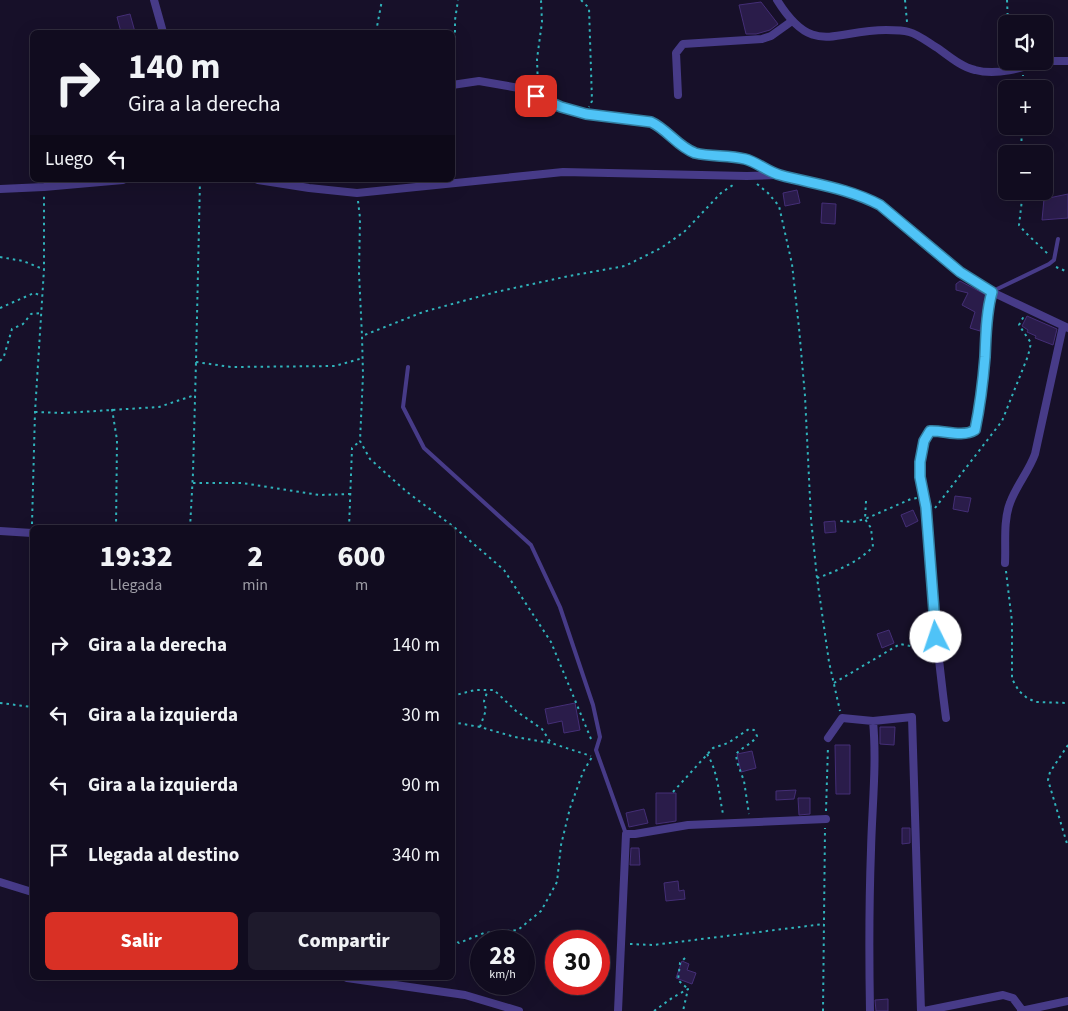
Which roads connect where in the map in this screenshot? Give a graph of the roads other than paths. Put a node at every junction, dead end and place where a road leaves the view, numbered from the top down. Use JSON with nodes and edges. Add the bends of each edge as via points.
{"nodes":[{"id":1,"x":154,"y":0,"type":"edge"},
{"id":2,"x":777,"y":0,"type":"edge"},
{"id":3,"x":792,"y":21,"type":"junction"},
{"id":4,"x":162,"y":30,"type":"edge"},
{"id":5,"x":1053,"y":61,"type":"edge"},
{"id":6,"x":1068,"y":61,"type":"edge"},
{"id":7,"x":1010,"y":70,"type":"edge"},
{"id":8,"x":455,"y":84,"type":"edge"},
{"id":9,"x":678,"y":95,"type":"dead end"},
{"id":10,"x":778,"y":174,"type":"junction"},
{"id":11,"x":100,"y":182,"type":"edge"},
{"id":12,"x":271,"y":182,"type":"edge"},
{"id":13,"x":0,"y":189,"type":"edge"},
{"id":14,"x":1058,"y":239,"type":"dead end"},
{"id":15,"x":992,"y":292,"type":"junction"},
{"id":16,"x":1066,"y":327,"type":"edge"},
{"id":17,"x":408,"y":367,"type":"dead end"},
{"id":18,"x":0,"y":531,"type":"edge"},
{"id":19,"x":30,"y":533,"type":"edge"},
{"id":20,"x":1005,"y":563,"type":"road end"},
{"id":21,"x":946,"y":718,"type":"dead end"},
{"id":22,"x":873,"y":721,"type":"junction"},
{"id":23,"x":828,"y":738,"type":"road end"},
{"id":24,"x":826,"y":819,"type":"road end"},
{"id":25,"x":626,"y":834,"type":"junction"},
{"id":26,"x":0,"y":882,"type":"edge"},
{"id":27,"x":30,"y":891,"type":"edge"},
{"id":28,"x":361,"y":980,"type":"edge"},
{"id":29,"x":1068,"y":1001,"type":"edge"},
{"id":30,"x":519,"y":1011,"type":"edge"},
{"id":31,"x":618,"y":1011,"type":"edge"},
{"id":32,"x":870,"y":1011,"type":"edge"},
{"id":33,"x":923,"y":1011,"type":"edge"},
{"id":34,"x":1022,"y":1011,"type":"edge"}],
"edges":[{"from":1,"to":4,"type":"street"},
{"from":2,"to":3,"type":"street"},
{"from":3,"to":7,"type":"street","via":[[811,34],[830,38],[874,30],[909,32],[974,70],[990,73]]},
{"from":3,"to":9,"type":"street","via":[[762,39],[683,44],[676,54]]},
{"from":5,"to":6,"type":"street"},
{"from":8,"to":10,"type":"street","via":[[479,80],[519,88],[561,107],[586,114],[651,122],[686,149],[745,159]]},
{"from":10,"to":12,"type":"street","via":[[563,172],[357,193]]},
{"from":10,"to":15,"type":"street","via":[[816,182],[880,205],[960,272]]},
{"from":11,"to":13,"type":"street"},
{"from":14,"to":15,"type":"lane","via":[[1054,260]]},
{"from":15,"to":16,"type":"street"},
{"from":15,"to":21,"type":"street","via":[[975,430],[970,434],[930,431],[924,441],[920,462],[937,655]]},
{"from":16,"to":20,"type":"street","via":[[1035,454],[1010,504]]},
{"from":17,"to":25,"type":"lane","via":[[403,407],[424,448],[531,545],[560,607],[593,705],[600,737],[596,750]]},
{"from":18,"to":19,"type":"street"},
{"from":22,"to":23,"type":"street","via":[[842,718]]},
{"from":22,"to":32,"type":"street"},
{"from":22,"to":33,"type":"street","via":[[912,717]]},
{"from":24,"to":25,"type":"street","via":[[688,825]]},
{"from":25,"to":31,"type":"street"},
{"from":26,"to":27,"type":"street"},
{"from":28,"to":30,"type":"street","via":[[465,995]]},
{"from":29,"to":34,"type":"street"},
{"from":33,"to":34,"type":"street","via":[[1003,995],[1013,998]]}]}
